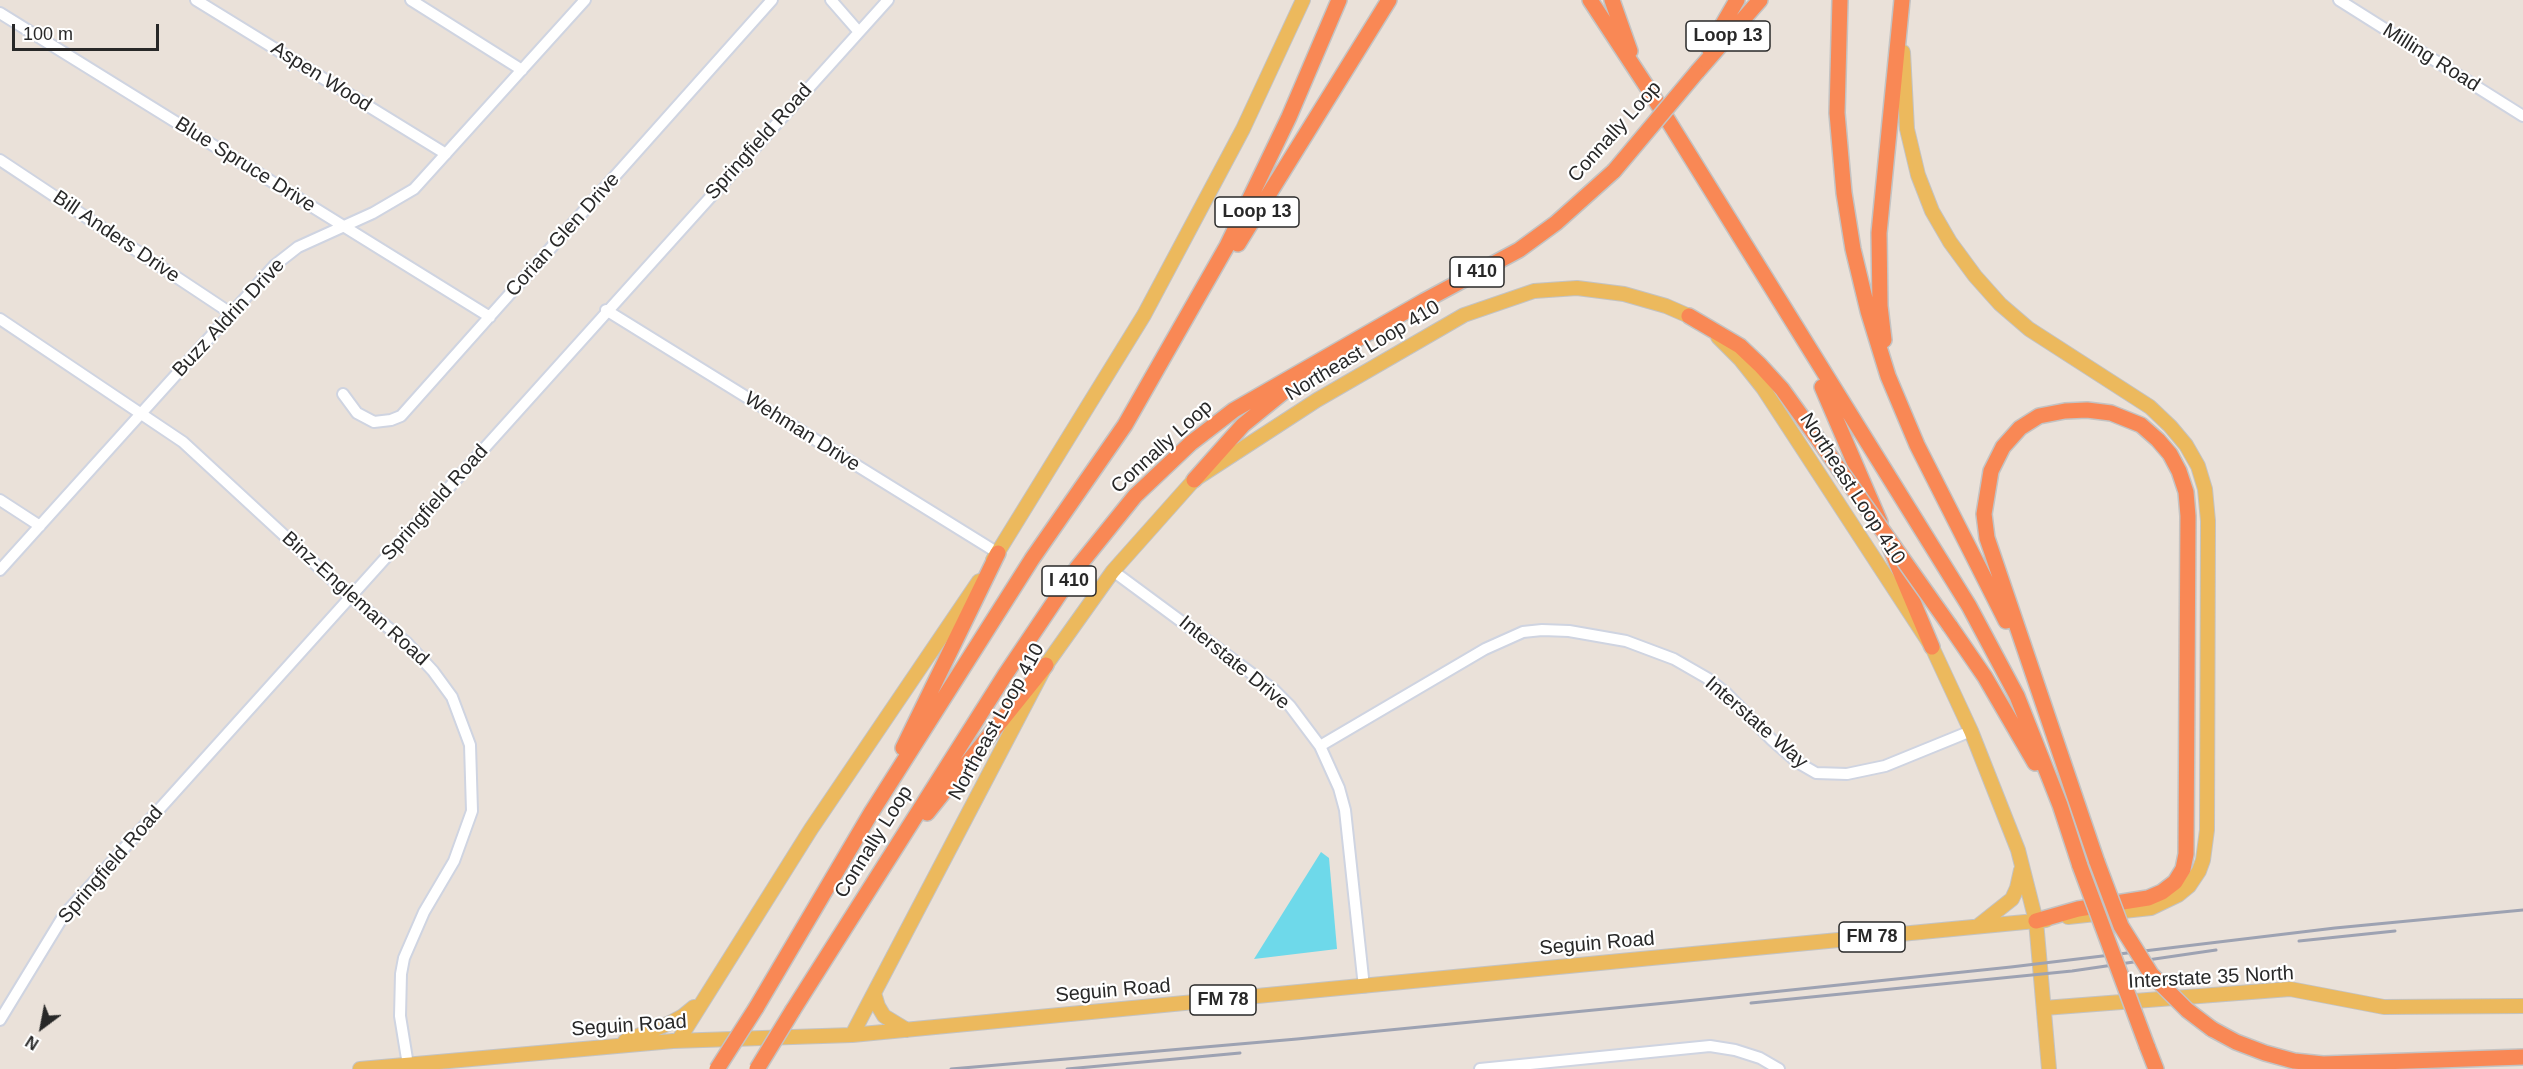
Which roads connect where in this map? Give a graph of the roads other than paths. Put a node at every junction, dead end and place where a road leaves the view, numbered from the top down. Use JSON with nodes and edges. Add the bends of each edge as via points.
{"nodes":[{"id":1,"x":196,"y":0,"type":"edge"},
{"id":2,"x":411,"y":0,"type":"edge"},
{"id":3,"x":585,"y":0,"type":"edge"},
{"id":4,"x":772,"y":0,"type":"edge"},
{"id":5,"x":831,"y":0,"type":"edge"},
{"id":6,"x":888,"y":0,"type":"edge"},
{"id":7,"x":1303,"y":0,"type":"edge"},
{"id":8,"x":1339,"y":0,"type":"edge"},
{"id":9,"x":1389,"y":0,"type":"edge"},
{"id":10,"x":1590,"y":0,"type":"edge"},
{"id":11,"x":1612,"y":0,"type":"edge"},
{"id":12,"x":1737,"y":0,"type":"edge"},
{"id":13,"x":1760,"y":0,"type":"edge"},
{"id":14,"x":1840,"y":0,"type":"edge"},
{"id":15,"x":1902,"y":0,"type":"edge"},
{"id":16,"x":2339,"y":0,"type":"edge"},
{"id":17,"x":0,"y":13,"type":"edge"},
{"id":18,"x":859,"y":32,"type":"junction"},
{"id":19,"x":522,"y":70,"type":"junction"},
{"id":20,"x":1696,"y":72,"type":"junction"},
{"id":21,"x":1651,"y":93,"type":"junction"},
{"id":22,"x":2523,"y":116,"type":"edge"},
{"id":23,"x":446,"y":154,"type":"junction"},
{"id":24,"x":0,"y":160,"type":"edge"},
{"id":25,"x":343,"y":226,"type":"junction"},
{"id":26,"x":606,"y":310,"type":"junction"},
{"id":27,"x":232,"y":314,"type":"junction"},
{"id":28,"x":1689,"y":316,"type":"junction"},
{"id":29,"x":490,"y":317,"type":"junction"},
{"id":30,"x":0,"y":319,"type":"edge"},
{"id":31,"x":1800,"y":334,"type":"junction"},
{"id":32,"x":1328,"y":357,"type":"junction"},
{"id":33,"x":1888,"y":376,"type":"junction"},
{"id":34,"x":343,"y":394,"type":"dead end"},
{"id":35,"x":142,"y":414,"type":"junction"},
{"id":36,"x":1125,"y":425,"type":"junction"},
{"id":37,"x":1194,"y":480,"type":"junction"},
{"id":38,"x":0,"y":500,"type":"edge"},
{"id":39,"x":40,"y":526,"type":"junction"},
{"id":40,"x":998,"y":554,"type":"junction"},
{"id":41,"x":0,"y":570,"type":"edge"},
{"id":42,"x":1113,"y":571,"type":"junction"},
{"id":43,"x":352,"y":598,"type":"junction"},
{"id":44,"x":1932,"y":647,"type":"junction"},
{"id":45,"x":1046,"y":665,"type":"junction"},
{"id":46,"x":2031,"y":672,"type":"junction"},
{"id":47,"x":1971,"y":731,"type":"junction"},
{"id":48,"x":1320,"y":746,"type":"junction"},
{"id":49,"x":2060,"y":805,"type":"junction"},
{"id":50,"x":871,"y":813,"type":"junction"},
{"id":51,"x":2022,"y":864,"type":"junction"},
{"id":52,"x":880,"y":872,"type":"junction"},
{"id":53,"x":2036,"y":921,"type":"junction"},
{"id":54,"x":1976,"y":927,"type":"junction"},
{"id":55,"x":1364,"y":987,"type":"junction"},
{"id":56,"x":874,"y":993,"type":"junction"},
{"id":57,"x":704,"y":998,"type":"junction"},
{"id":58,"x":2523,"y":1006,"type":"edge"},
{"id":59,"x":2044,"y":1008,"type":"junction"},
{"id":60,"x":0,"y":1020,"type":"edge"},
{"id":61,"x":907,"y":1030,"type":"junction"},
{"id":62,"x":852,"y":1035,"type":"junction"},
{"id":63,"x":678,"y":1041,"type":"junction"},
{"id":64,"x":614,"y":1046,"type":"junction"},
{"id":65,"x":2523,"y":1058,"type":"edge"},
{"id":66,"x":408,"y":1065,"type":"junction"},
{"id":67,"x":360,"y":1069,"type":"edge"},
{"id":68,"x":717,"y":1069,"type":"edge"},
{"id":69,"x":757,"y":1069,"type":"edge"},
{"id":70,"x":1480,"y":1069,"type":"edge"},
{"id":71,"x":1779,"y":1069,"type":"edge"},
{"id":72,"x":2049,"y":1069,"type":"edge"},
{"id":73,"x":2156,"y":1069,"type":"edge"}],
"edges":[{"from":1,"to":23,"type":"street","name":"Aspen Wood"},
{"from":2,"to":19,"type":"street"},
{"from":3,"to":19,"type":"street","name":"Buzz Aldrin Drive"},
{"from":4,"to":29,"type":"street","name":"Corian Glen Drive"},
{"from":5,"to":18,"type":"street"},
{"from":6,"to":18,"type":"street","name":"Springfield Road"},
{"from":7,"to":40,"type":"main road","via":[[1243,129],[1144,315]]},
{"from":8,"to":36,"type":"highway","name":"Connally Loop","number":"I 410","via":[[1227,246]]},
{"from":9,"to":36,"type":"highway","number":"Loop 13"},
{"from":10,"to":21,"type":"highway"},
{"from":11,"to":21,"type":"highway","via":[[1630,51]]},
{"from":12,"to":20,"type":"highway","name":"Connally Loop","number":"I 410"},
{"from":13,"to":20,"type":"highway","number":"Loop 13"},
{"from":14,"to":33,"type":"highway","via":[[1837,113],[1844,193],[1865,300]]},
{"from":15,"to":33,"type":"highway","via":[[1879,233],[1880,306]]},
{"from":15,"to":53,"type":"main road","via":[[1907,129],[1918,175],[1950,242],[2000,304],[2170,426],[2198,466],[2205,489],[2207,830],[2199,871],[2178,895],[2151,908]]},
{"from":16,"to":22,"type":"street","name":"Milling Road"},
{"from":17,"to":25,"type":"street","name":"Blue Spruce Drive"},
{"from":18,"to":26,"type":"street","name":"Springfield Road"},
{"from":19,"to":23,"type":"street","name":"Buzz Aldrin Drive"},
{"from":20,"to":32,"type":"highway","name":"Connally Loop","number":"I 410","bridge":true,"via":[[1614,171],[1563,216],[1519,249]]},
{"from":21,"to":31,"type":"highway"},
{"from":23,"to":25,"type":"street","name":"Buzz Aldrin Drive","via":[[414,189]]},
{"from":24,"to":27,"type":"street","name":"Bill Anders Drive"},
{"from":25,"to":27,"type":"street","name":"Buzz Aldrin Drive","via":[[285,257]]},
{"from":25,"to":29,"type":"street","name":"Blue Spruce Drive"},
{"from":26,"to":40,"type":"street","name":"Wehman Drive"},
{"from":26,"to":43,"type":"street","name":"Springfield Road"},
{"from":27,"to":35,"type":"street","name":"Buzz Aldrin Drive"},
{"from":28,"to":37,"type":"main road","name":"Northeast Loop 410","via":[[1624,294],[1577,288],[1534,291],[1464,315],[1317,400]]},
{"from":28,"to":44,"type":"main road","name":"Northeast Loop 410","via":[[1725,342],[1763,388]]},
{"from":28,"to":49,"type":"highway","bridge":true,"via":[[1740,346],[1782,389],[1985,677]]},
{"from":29,"to":34,"type":"street","name":"Corian Glen Drive","via":[[401,416],[374,422],[357,413]]},
{"from":30,"to":35,"type":"street","name":"Binz-Engleman Road"},
{"from":31,"to":44,"type":"highway"},
{"from":31,"to":49,"type":"highway","via":[[1969,606],[2017,696]]},
{"from":32,"to":37,"type":"highway","via":[[1243,425]]},
{"from":32,"to":52,"type":"highway","name":"Connally Loop","number":"I 410","via":[[1234,410],[1191,443],[1135,496],[1077,568]]},
{"from":33,"to":46,"type":"highway","via":[[1917,445]]},
{"from":35,"to":39,"type":"street","name":"Buzz Aldrin Drive"},
{"from":35,"to":43,"type":"street","name":"Binz-Engleman Road","via":[[183,442]]},
{"from":36,"to":50,"type":"highway","name":"Connally Loop","number":"I 410","via":[[1032,559]]},
{"from":37,"to":42,"type":"main road","name":"Northeast Loop 410"},
{"from":38,"to":39,"type":"street"},
{"from":39,"to":41,"type":"street","name":"Buzz Aldrin Drive"},
{"from":40,"to":50,"type":"highway"},
{"from":40,"to":57,"type":"main road","via":[[805,838]]},
{"from":42,"to":45,"type":"main road","name":"Northeast Loop 410"},
{"from":42,"to":48,"type":"street","name":"Interstate Drive","via":[[1274,690]]},
{"from":43,"to":60,"type":"street","name":"Springfield Road","via":[[64,915]]},
{"from":43,"to":66,"type":"street","name":"Binz-Engleman Road","via":[[407,643],[443,683],[465,729],[471,754],[472,811],[462,842],[404,958],[400,1016]]},
{"from":44,"to":47,"type":"main road","name":"Northeast Loop 410"},
{"from":45,"to":52,"type":"highway"},
{"from":45,"to":56,"type":"main road","name":"Northeast Loop 410"},
{"from":46,"to":53,"type":"highway","via":[[1987,538],[1984,514],[1991,471],[2003,447],[2019,428],[2039,416],[2087,410],[2111,413],[2141,425],[2158,440],[2179,471],[2186,492],[2187,854],[2175,882],[2162,892]]},
{"from":46,"to":65,"type":"highway","bridge":true,"via":[[2121,926],[2151,974],[2212,1029],[2265,1053],[2323,1064]]},
{"from":47,"to":48,"type":"street","name":"Interstate Way","via":[[1885,766],[1847,774],[1816,773],[1772,740],[1726,693],[1674,659],[1626,641],[1542,630],[1523,632],[1485,648]]},
{"from":47,"to":51,"type":"main road","name":"Northeast Loop 410"},
{"from":48,"to":55,"type":"street","name":"Interstate Drive","via":[[1345,810]]},
{"from":49,"to":73,"type":"highway","bridge":true},
{"from":50,"to":68,"type":"highway","name":"Connally Loop","number":"I 410","bridge":true},
{"from":51,"to":53,"type":"main road","name":"Northeast Loop 410"},
{"from":51,"to":54,"type":"main road","via":[[2012,899]]},
{"from":52,"to":69,"type":"highway","name":"Connally Loop","number":"I 410","bridge":true},
{"from":53,"to":54,"type":"main road","number":"FM 78"},
{"from":53,"to":59,"type":"main road","name":"Northeast Loop 410"},
{"from":54,"to":55,"type":"main road","name":"Seguin Road","number":"FM 78"},
{"from":55,"to":61,"type":"main road","name":"Seguin Road","number":"FM 78"},
{"from":56,"to":61,"type":"main road","via":[[884,1016]]},
{"from":56,"to":62,"type":"main road","name":"Northeast Loop 410"},
{"from":57,"to":63,"type":"main road"},
{"from":57,"to":64,"type":"main road","via":[[683,1016]]},
{"from":58,"to":59,"type":"main road","name":"Interstate 35 North","via":[[2384,1007],[2290,989]]},
{"from":59,"to":72,"type":"main road","name":"Northeast Loop 410"},
{"from":61,"to":62,"type":"main road","name":"Seguin Road","number":"FM 78"},
{"from":62,"to":63,"type":"main road","name":"Seguin Road","number":"FM 78"},
{"from":63,"to":64,"type":"main road","name":"Seguin Road","number":"FM 78"},
{"from":64,"to":66,"type":"main road","name":"Seguin Road","number":"FM 78"},
{"from":66,"to":67,"type":"main road","name":"Seguin Road","number":"FM 78"},
{"from":70,"to":71,"type":"street","via":[[1710,1046],[1760,1058]]}]}
